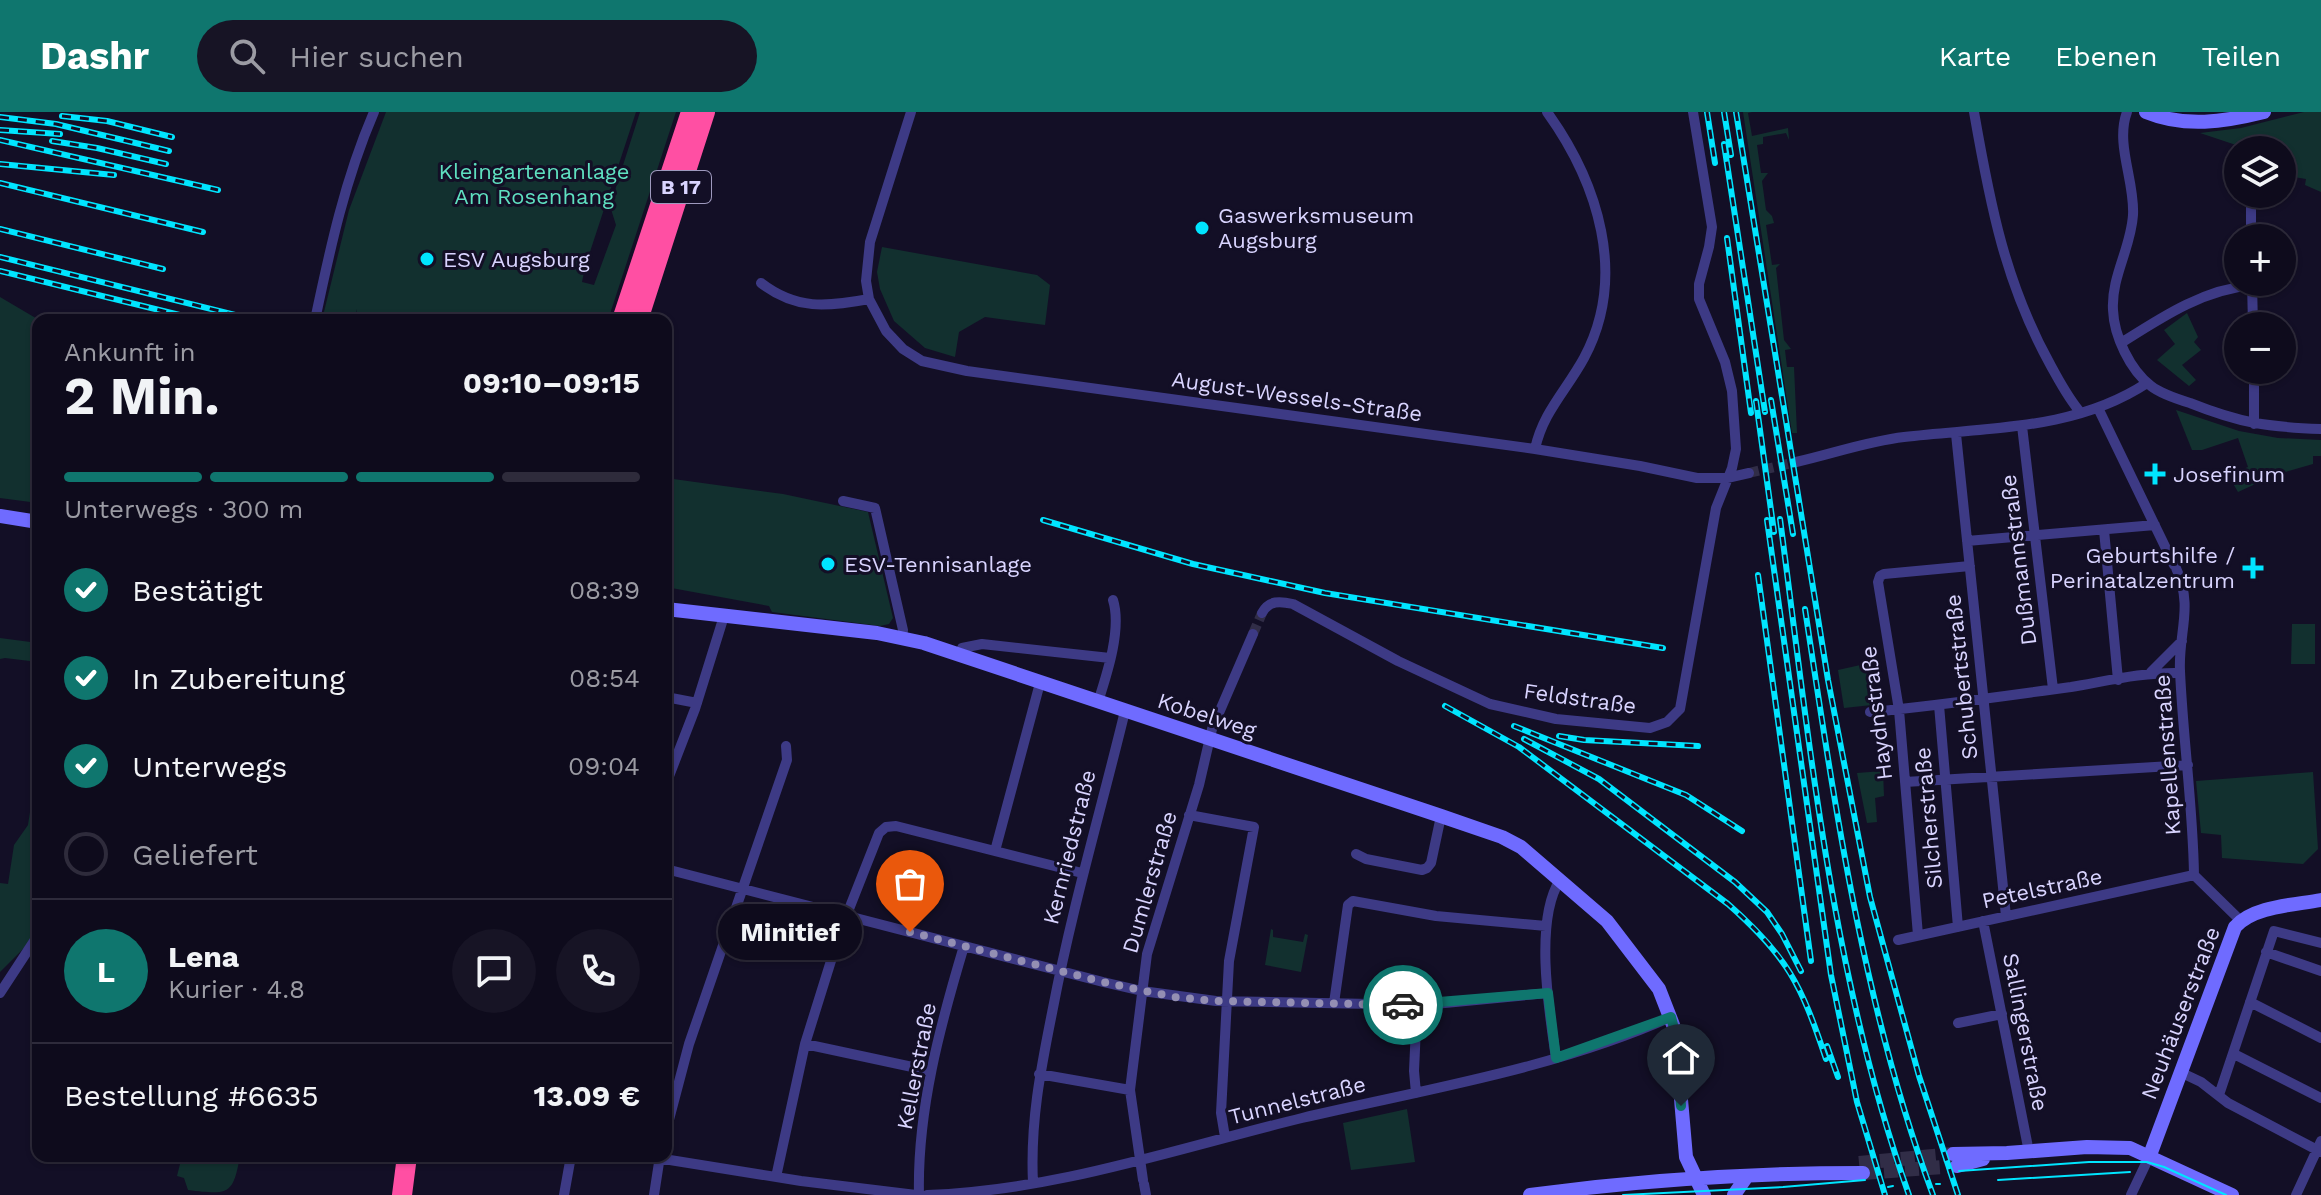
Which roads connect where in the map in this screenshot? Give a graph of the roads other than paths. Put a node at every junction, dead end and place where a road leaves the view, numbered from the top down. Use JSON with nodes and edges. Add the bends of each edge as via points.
{"nodes":[{"id":1,"x":374,"y":112,"type":"edge"},
{"id":2,"x":691,"y":112,"type":"edge"},
{"id":3,"x":705,"y":112,"type":"edge"},
{"id":4,"x":911,"y":112,"type":"edge"},
{"id":5,"x":1547,"y":112,"type":"edge"},
{"id":6,"x":1693,"y":112,"type":"edge"},
{"id":7,"x":1974,"y":112,"type":"edge"},
{"id":8,"x":2127,"y":112,"type":"edge"},
{"id":9,"x":2146,"y":112,"type":"edge"},
{"id":10,"x":2264,"y":112,"type":"edge"},
{"id":11,"x":761,"y":283,"type":"dead end"},
{"id":12,"x":2224,"y":290,"type":"edge"},
{"id":13,"x":869,"y":299,"type":"junction"},
{"id":14,"x":316,"y":314,"type":"edge"},
{"id":15,"x":624,"y":314,"type":"edge"},
{"id":16,"x":640,"y":314,"type":"edge"},
{"id":17,"x":2121,"y":343,"type":"junction"},
{"id":18,"x":2147,"y":383,"type":"junction"},
{"id":19,"x":2254,"y":384,"type":"edge"},
{"id":20,"x":2098,"y":408,"type":"junction"},
{"id":21,"x":2081,"y":413,"type":"junction"},
{"id":22,"x":2254,"y":424,"type":"junction"},
{"id":23,"x":2022,"y":426,"type":"junction"},
{"id":24,"x":2321,"y":429,"type":"edge"},
{"id":25,"x":1956,"y":434,"type":"junction"},
{"id":26,"x":1535,"y":449,"type":"junction"},
{"id":27,"x":1796,"y":462,"type":"tunnel mouth"},
{"id":28,"x":1749,"y":473,"type":"tunnel mouth"},
{"id":29,"x":1727,"y":478,"type":"junction"},
{"id":30,"x":843,"y":501,"type":"dead end"},
{"id":31,"x":0,"y":516,"type":"edge"},
{"id":32,"x":32,"y":521,"type":"edge"},
{"id":33,"x":2155,"y":525,"type":"junction"},
{"id":34,"x":2104,"y":530,"type":"junction"},
{"id":35,"x":2035,"y":535,"type":"junction"},
{"id":36,"x":1967,"y":541,"type":"junction"},
{"id":37,"x":1970,"y":566,"type":"junction"},
{"id":38,"x":1113,"y":600,"type":"dead end"},
{"id":39,"x":672,"y":610,"type":"edge"},
{"id":40,"x":1262,"y":613,"type":"dead end"},
{"id":41,"x":724,"y":616,"type":"junction"},
{"id":42,"x":1253,"y":634,"type":"tunnel mouth"},
{"id":43,"x":902,"y":638,"type":"junction"},
{"id":44,"x":2182,"y":641,"type":"junction"},
{"id":45,"x":960,"y":654,"type":"junction"},
{"id":46,"x":1110,"y":658,"type":"junction"},
{"id":47,"x":2151,"y":672,"type":"junction"},
{"id":48,"x":2180,"y":673,"type":"junction"},
{"id":49,"x":2118,"y":680,"type":"junction"},
{"id":50,"x":1040,"y":683,"type":"junction"},
{"id":51,"x":2053,"y":689,"type":"junction"},
{"id":52,"x":672,"y":698,"type":"edge"},
{"id":53,"x":1984,"y":700,"type":"junction"},
{"id":54,"x":1098,"y":702,"type":"junction"},
{"id":55,"x":697,"y":703,"type":"junction"},
{"id":56,"x":1939,"y":705,"type":"junction"},
{"id":57,"x":1899,"y":710,"type":"junction"},
{"id":58,"x":1125,"y":711,"type":"junction"},
{"id":59,"x":1870,"y":712,"type":"dead end"},
{"id":60,"x":1209,"y":739,"type":"junction"},
{"id":61,"x":786,"y":746,"type":"dead end"},
{"id":62,"x":2188,"y":765,"type":"junction"},
{"id":63,"x":672,"y":768,"type":"edge"},
{"id":64,"x":1991,"y":776,"type":"junction"},
{"id":65,"x":1945,"y":780,"type":"junction"},
{"id":66,"x":1905,"y":782,"type":"junction"},
{"id":67,"x":1189,"y":815,"type":"junction"},
{"id":68,"x":1441,"y":816,"type":"junction"},
{"id":69,"x":995,"y":851,"type":"junction"},
{"id":70,"x":1356,"y":854,"type":"dead end"},
{"id":71,"x":672,"y":871,"type":"edge"},
{"id":72,"x":1082,"y":873,"type":"junction"},
{"id":73,"x":2194,"y":875,"type":"junction"},
{"id":74,"x":1560,"y":880,"type":"junction"},
{"id":75,"x":742,"y":889,"type":"junction"},
{"id":76,"x":2321,"y":900,"type":"edge"},
{"id":77,"x":2006,"y":916,"type":"junction"},
{"id":78,"x":846,"y":917,"type":"junction"},
{"id":79,"x":1983,"y":921,"type":"junction"},
{"id":80,"x":2241,"y":921,"type":"junction"},
{"id":81,"x":1546,"y":926,"type":"junction"},
{"id":82,"x":1958,"y":927,"type":"junction"},
{"id":83,"x":1918,"y":935,"type":"junction"},
{"id":84,"x":1898,"y":940,"type":"dead end"},
{"id":85,"x":2321,"y":943,"type":"edge"},
{"id":86,"x":32,"y":944,"type":"edge"},
{"id":87,"x":964,"y":946,"type":"junction"},
{"id":88,"x":2266,"y":952,"type":"junction"},
{"id":89,"x":1059,"y":970,"type":"junction"},
{"id":90,"x":2321,"y":971,"type":"edge"},
{"id":91,"x":1142,"y":991,"type":"junction"},
{"id":92,"x":0,"y":993,"type":"edge"},
{"id":93,"x":1548,"y":993,"type":"junction"},
{"id":94,"x":1226,"y":1000,"type":"junction"},
{"id":95,"x":2250,"y":1002,"type":"junction"},
{"id":96,"x":1334,"y":1003,"type":"junction"},
{"id":97,"x":1417,"y":1005,"type":"junction"},
{"id":98,"x":2002,"y":1014,"type":"junction"},
{"id":99,"x":1671,"y":1017,"type":"junction"},
{"id":100,"x":1958,"y":1023,"type":"dead end"},
{"id":101,"x":2321,"y":1038,"type":"edge"},
{"id":102,"x":805,"y":1044,"type":"junction"},
{"id":103,"x":2234,"y":1054,"type":"junction"},
{"id":104,"x":1556,"y":1058,"type":"junction"},
{"id":105,"x":931,"y":1071,"type":"junction"},
{"id":106,"x":2182,"y":1073,"type":"junction"},
{"id":107,"x":1039,"y":1074,"type":"junction"},
{"id":108,"x":1130,"y":1090,"type":"junction"},
{"id":109,"x":1416,"y":1093,"type":"junction"},
{"id":110,"x":2219,"y":1095,"type":"junction"},
{"id":111,"x":2321,"y":1098,"type":"edge"},
{"id":112,"x":672,"y":1108,"type":"edge"},
{"id":113,"x":1225,"y":1137,"type":"junction"},
{"id":114,"x":2320,"y":1148,"type":"edge"},
{"id":115,"x":2029,"y":1152,"type":"junction"},
{"id":116,"x":2150,"y":1155,"type":"junction"},
{"id":117,"x":672,"y":1159,"type":"edge"},
{"id":118,"x":1955,"y":1160,"type":"tunnel mouth"},
{"id":119,"x":1140,"y":1161,"type":"junction"},
{"id":120,"x":393,"y":1162,"type":"edge"},
{"id":121,"x":406,"y":1162,"type":"edge"},
{"id":122,"x":570,"y":1162,"type":"edge"},
{"id":123,"x":659,"y":1162,"type":"edge"},
{"id":124,"x":1861,"y":1168,"type":"tunnel mouth"},
{"id":125,"x":1747,"y":1176,"type":"junction"},
{"id":126,"x":776,"y":1177,"type":"junction"},
{"id":127,"x":1695,"y":1179,"type":"junction"},
{"id":128,"x":1033,"y":1183,"type":"junction"},
{"id":129,"x":1144,"y":1186,"type":"edge"},
{"id":130,"x":389,"y":1195,"type":"edge"},
{"id":131,"x":402,"y":1195,"type":"edge"},
{"id":132,"x":564,"y":1195,"type":"edge"},
{"id":133,"x":654,"y":1195,"type":"edge"},
{"id":134,"x":917,"y":1195,"type":"edge"},
{"id":135,"x":927,"y":1195,"type":"edge"},
{"id":136,"x":1530,"y":1195,"type":"edge"},
{"id":137,"x":1704,"y":1195,"type":"edge"},
{"id":138,"x":1734,"y":1195,"type":"edge"},
{"id":139,"x":2131,"y":1195,"type":"edge"},
{"id":140,"x":2232,"y":1195,"type":"edge"},
{"id":141,"x":2296,"y":1195,"type":"edge"}],
"edges":[{"from":1,"to":14,"type":"street","via":[[343,196]]},
{"from":2,"to":15,"type":"highway","number":"B 17"},
{"from":3,"to":16,"type":"highway","number":"B 17"},
{"from":4,"to":13,"type":"street","via":[[870,242]]},
{"from":5,"to":26,"type":"street","via":[[1588,183],[1603,236],[1605,272],[1594,334],[1574,376],[1539,427]]},
{"from":6,"to":29,"type":"street","name":"Feldstraße","via":[[1712,227],[1699,299],[1725,362],[1736,434],[1735,460]]},
{"from":7,"to":21,"type":"street","via":[[2006,263],[2031,329]]},
{"from":8,"to":17,"type":"street","via":[[2123,134],[2133,217],[2113,307]]},
{"from":9,"to":10,"type":"street","via":[[2196,122]]},
{"from":11,"to":13,"type":"street","via":[[794,302],[824,305]]},
{"from":12,"to":17,"type":"street","via":[[2166,314]]},
{"from":13,"to":26,"type":"street","name":"August-Wessels-Straße","via":[[903,349],[932,364]]},
{"from":17,"to":18,"type":"street"},
{"from":18,"to":20,"type":"street"},
{"from":18,"to":22,"type":"street"},
{"from":19,"to":22,"type":"street"},
{"from":20,"to":21,"type":"street"},
{"from":20,"to":33,"type":"street","name":"Kapellenstraße"},
{"from":21,"to":23,"type":"street"},
{"from":22,"to":24,"type":"street"},
{"from":23,"to":25,"type":"street"},
{"from":23,"to":35,"type":"street","name":"Dußmannstraße"},
{"from":25,"to":27,"type":"street","via":[[1898,438]]},
{"from":25,"to":36,"type":"street","name":"Schubertstraße"},
{"from":26,"to":29,"type":"street","name":"August-Wessels-Straße","via":[[1697,478]]},
{"from":28,"to":29,"type":"street","name":"August-Wessels-Straße"},
{"from":29,"to":40,"type":"street","name":"Feldstraße","via":[[1716,508],[1680,709],[1667,722],[1650,728],[1556,719],[1490,704],[1293,604],[1277,602]]},
{"from":30,"to":43,"type":"street","via":[[875,508]]},
{"from":31,"to":32,"type":"street"},
{"from":33,"to":34,"type":"street"},
{"from":33,"to":44,"type":"street","name":"Kapellenstraße","via":[[2182,584]]},
{"from":34,"to":35,"type":"street"},
{"from":34,"to":49,"type":"street"},
{"from":35,"to":36,"type":"street"},
{"from":35,"to":51,"type":"street","name":"Dußmannstraße"},
{"from":36,"to":37,"type":"street","name":"Schubertstraße"},
{"from":37,"to":53,"type":"street","name":"Schubertstraße"},
{"from":37,"to":57,"type":"street","name":"Haydnstraße","via":[[1880,576]]},
{"from":38,"to":46,"type":"street","via":[[1117,611]]},
{"from":39,"to":41,"type":"street","name":"Kobelweg"},
{"from":41,"to":43,"type":"street","name":"Kobelweg"},
{"from":41,"to":55,"type":"street"},
{"from":42,"to":60,"type":"street"},
{"from":43,"to":45,"type":"street","name":"Kobelweg"},
{"from":44,"to":47,"type":"street"},
{"from":44,"to":48,"type":"street","name":"Kapellenstraße"},
{"from":45,"to":46,"type":"street","name":"Kobelweg","via":[[962,648],[982,644]]},
{"from":45,"to":50,"type":"street","name":"Kobelweg"},
{"from":46,"to":54,"type":"street"},
{"from":47,"to":48,"type":"street"},
{"from":47,"to":49,"type":"street"},
{"from":48,"to":62,"type":"street","name":"Kapellenstraße"},
{"from":49,"to":51,"type":"street"},
{"from":50,"to":54,"type":"street","name":"Kobelweg"},
{"from":50,"to":69,"type":"street"},
{"from":51,"to":53,"type":"street"},
{"from":52,"to":55,"type":"street"},
{"from":53,"to":56,"type":"street"},
{"from":53,"to":64,"type":"street","name":"Schubertstraße"},
{"from":54,"to":58,"type":"street","name":"Kobelweg"},
{"from":55,"to":63,"type":"street"},
{"from":56,"to":57,"type":"street"},
{"from":56,"to":65,"type":"street","name":"Silcherstraße"},
{"from":57,"to":59,"type":"street"},
{"from":57,"to":66,"type":"street","name":"Haydnstraße"},
{"from":58,"to":60,"type":"street","name":"Kobelweg"},
{"from":58,"to":72,"type":"street","name":"Kernriedstraße"},
{"from":60,"to":67,"type":"street","name":"Dumlerstraße"},
{"from":60,"to":68,"type":"street","name":"Kobelweg"},
{"from":61,"to":75,"type":"street","via":[[787,760]]},
{"from":62,"to":64,"type":"street"},
{"from":62,"to":73,"type":"street","name":"Kapellenstraße"},
{"from":64,"to":65,"type":"street"},
{"from":64,"to":77,"type":"street","name":"Schubertstraße"},
{"from":65,"to":66,"type":"street"},
{"from":65,"to":82,"type":"street","name":"Silcherstraße"},
{"from":66,"to":83,"type":"street","name":"Haydnstraße"},
{"from":67,"to":91,"type":"street","name":"Dumlerstraße","via":[[1147,954]]},
{"from":67,"to":94,"type":"street","via":[[1254,827]]},
{"from":68,"to":70,"type":"street","via":[[1427,868]]},
{"from":68,"to":74,"type":"street","name":"Kobelweg","via":[[1521,847]]},
{"from":69,"to":72,"type":"street"},
{"from":69,"to":78,"type":"street","via":[[886,827]]},
{"from":71,"to":75,"type":"street"},
{"from":72,"to":89,"type":"street","name":"Kernriedstraße"},
{"from":73,"to":77,"type":"street","name":"Petelstraße"},
{"from":73,"to":80,"type":"street"},
{"from":74,"to":81,"type":"street"},
{"from":74,"to":99,"type":"street","name":"Kobelweg","via":[[1623,940],[1659,989]]},
{"from":75,"to":78,"type":"street"},
{"from":75,"to":112,"type":"street"},
{"from":76,"to":80,"type":"street","name":"Neuhäuserstraße"},
{"from":77,"to":79,"type":"street","name":"Petelstraße"},
{"from":78,"to":87,"type":"street"},
{"from":78,"to":102,"type":"street"},
{"from":79,"to":82,"type":"street","name":"Petelstraße"},
{"from":79,"to":98,"type":"street","name":"Sallingerstraße"},
{"from":80,"to":106,"type":"street","name":"Neuhäuserstraße"},
{"from":81,"to":93,"type":"street"},
{"from":81,"to":96,"type":"street","via":[[1350,902]]},
{"from":82,"to":83,"type":"street","name":"Petelstraße"},
{"from":83,"to":84,"type":"street","name":"Petelstraße"},
{"from":85,"to":88,"type":"street","via":[[2274,931]]},
{"from":86,"to":92,"type":"street"},
{"from":87,"to":89,"type":"street"},
{"from":87,"to":105,"type":"street","name":"Kellerstraße"},
{"from":88,"to":90,"type":"street"},
{"from":88,"to":95,"type":"street"},
{"from":89,"to":91,"type":"street"},
{"from":89,"to":107,"type":"street","name":"Kernriedstraße"},
{"from":91,"to":94,"type":"street"},
{"from":91,"to":108,"type":"street","name":"Dumlerstraße"},
{"from":93,"to":97,"type":"street"},
{"from":93,"to":104,"type":"street"},
{"from":94,"to":96,"type":"street"},
{"from":94,"to":113,"type":"street","via":[[1221,1118]]},
{"from":95,"to":101,"type":"street"},
{"from":95,"to":103,"type":"street"},
{"from":96,"to":97,"type":"street"},
{"from":97,"to":109,"type":"street"},
{"from":98,"to":100,"type":"street"},
{"from":98,"to":115,"type":"street","name":"Sallingerstraße"},
{"from":99,"to":104,"type":"street","name":"Tunnelstraße"},
{"from":99,"to":127,"type":"street","name":"Kobelweg","via":[[1686,1157]]},
{"from":102,"to":105,"type":"street"},
{"from":102,"to":126,"type":"street"},
{"from":103,"to":110,"type":"street"},
{"from":103,"to":111,"type":"street"},
{"from":104,"to":109,"type":"street","name":"Tunnelstraße"},
{"from":105,"to":134,"type":"street","name":"Kellerstraße"},
{"from":106,"to":110,"type":"street"},
{"from":106,"to":116,"type":"street","name":"Neuhäuserstraße"},
{"from":107,"to":108,"type":"street"},
{"from":107,"to":128,"type":"street","name":"Kernriedstraße","via":[[1032,1122]]},
{"from":108,"to":119,"type":"street","name":"Dumlerstraße"},
{"from":109,"to":113,"type":"street","name":"Tunnelstraße"},
{"from":110,"to":114,"type":"street"},
{"from":113,"to":119,"type":"street","name":"Tunnelstraße"},
{"from":114,"to":141,"type":"street"},
{"from":115,"to":116,"type":"street","via":[[2106,1146]]},
{"from":115,"to":118,"type":"street"},
{"from":116,"to":139,"type":"street"},
{"from":116,"to":140,"type":"street"},
{"from":117,"to":126,"type":"street"},
{"from":119,"to":128,"type":"street","name":"Tunnelstraße"},
{"from":119,"to":129,"type":"street","name":"Dumlerstraße"},
{"from":120,"to":130,"type":"highway"},
{"from":121,"to":131,"type":"highway"},
{"from":122,"to":132,"type":"street"},
{"from":123,"to":133,"type":"street"},
{"from":124,"to":125,"type":"street"},
{"from":125,"to":127,"type":"street"},
{"from":125,"to":138,"type":"street"},
{"from":126,"to":134,"type":"street"},
{"from":127,"to":136,"type":"street"},
{"from":127,"to":137,"type":"street","name":"Kobelweg"},
{"from":128,"to":135,"type":"street","name":"Tunnelstraße"}]}
